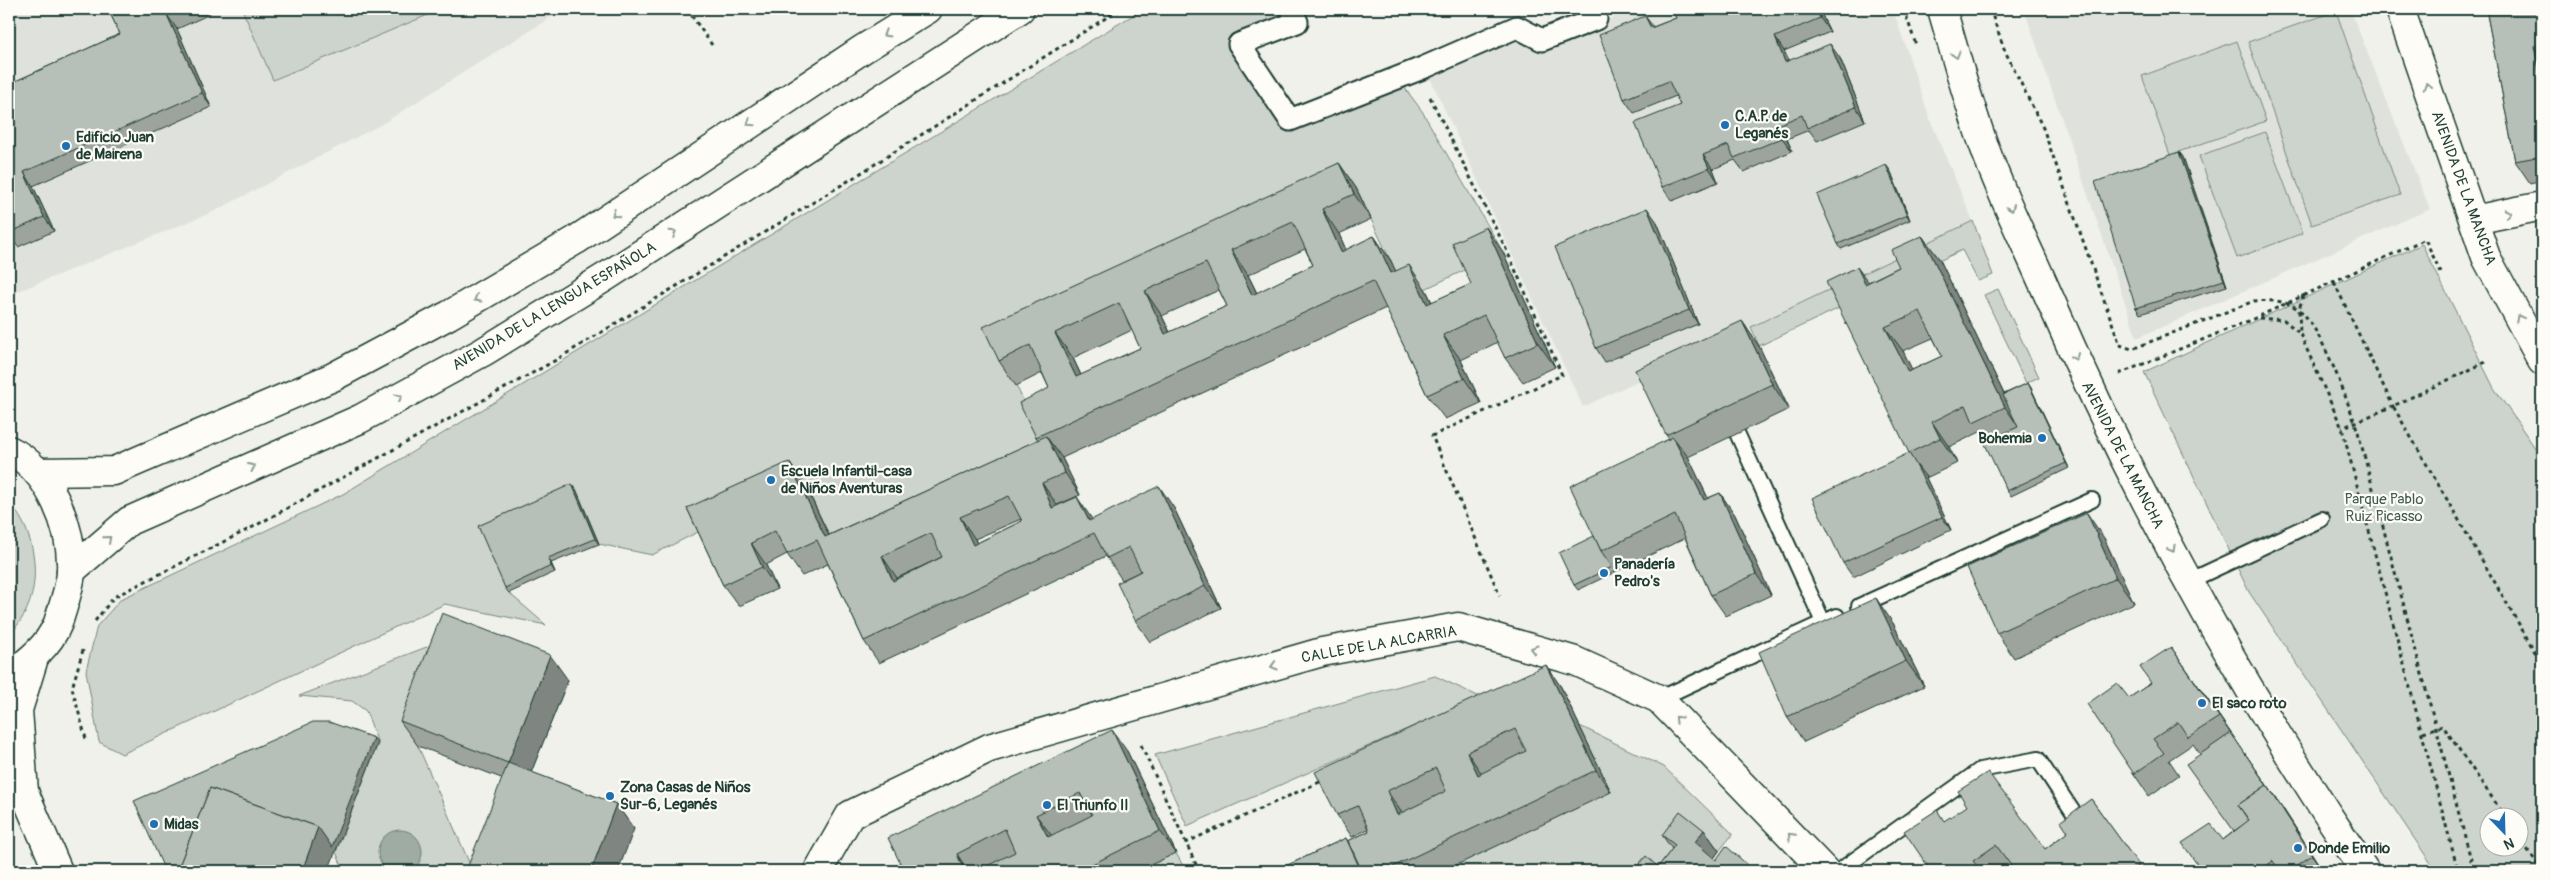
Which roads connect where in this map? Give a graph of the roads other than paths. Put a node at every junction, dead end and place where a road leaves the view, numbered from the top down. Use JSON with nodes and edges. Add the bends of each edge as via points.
{"nodes":[{"id":1,"x":928,"y":9,"type":"edge"},
{"id":2,"x":1020,"y":9,"type":"edge"},
{"id":3,"x":1292,"y":9,"type":"edge"},
{"id":4,"x":1591,"y":9,"type":"edge"},
{"id":5,"x":1942,"y":9,"type":"edge"},
{"id":6,"x":2400,"y":9,"type":"edge"},
{"id":7,"x":2542,"y":206,"type":"edge"},
{"id":8,"x":2474,"y":220,"type":"junction"},
{"id":9,"x":2542,"y":361,"type":"edge"},
{"id":10,"x":1737,"y":433,"type":"edge"},
{"id":11,"x":9,"y":450,"type":"edge"},
{"id":12,"x":37,"y":472,"type":"junction"},
{"id":13,"x":2092,"y":500,"type":"dead end"},
{"id":14,"x":2322,"y":519,"type":"dead end"},
{"id":15,"x":71,"y":571,"type":"junction"},
{"id":16,"x":2189,"y":581,"type":"junction"},
{"id":17,"x":1823,"y":622,"type":"junction"},
{"id":18,"x":34,"y":658,"type":"junction"},
{"id":19,"x":9,"y":676,"type":"edge"},
{"id":20,"x":1659,"y":699,"type":"junction"},
{"id":21,"x":16,"y":781,"type":"edge"},
{"id":22,"x":2085,"y":831,"type":"edge"},
{"id":23,"x":58,"y":871,"type":"edge"},
{"id":24,"x":818,"y":871,"type":"edge"},
{"id":25,"x":1825,"y":871,"type":"edge"},
{"id":26,"x":1839,"y":871,"type":"edge"},
{"id":27,"x":2365,"y":871,"type":"edge"}],
"edges":[{"from":1,"to":12,"type":"main road","one_way":true,"via":[[576,240],[449,315],[333,377],[114,471]]},
{"from":15,"to":2,"type":"main road","name":"AVENIDA DE LA LENGUA ESPAÑOLA","one_way":true,"via":[[129,522],[360,419],[483,352],[607,276]]},
{"from":3,"to":4,"type":"street","via":[[1297,22],[1239,44],[1290,120],[1517,27],[1542,40],[1596,19]]},
{"from":5,"to":16,"type":"main road","name":"AVENIDA DE LA MANCHA","one_way":true,"via":[[1983,145],[2090,390]]},
{"from":8,"to":6,"type":"main road","name":"AVENIDA DE LA MANCHA","one_way":true},
{"from":8,"to":7,"type":"main road","one_way":true},
{"from":9,"to":8,"type":"main road","name":"AVENIDA DE LA MANCHA","one_way":true,"via":[[2486,257]]},
{"from":10,"to":17,"type":"lane"},
{"from":11,"to":12,"type":"main road"},
{"from":12,"to":15,"type":"main road","via":[[55,498],[66,524]]},
{"from":13,"to":17,"type":"lane"},
{"from":14,"to":16,"type":"lane"},
{"from":15,"to":18,"type":"main road","via":[[57,624]]},
{"from":16,"to":27,"type":"main road","name":"AVENIDA DE LA MANCHA","via":[[2306,784]]},
{"from":17,"to":20,"type":"lane"},
{"from":18,"to":19,"type":"main road"},
{"from":18,"to":21,"type":"main road","via":[[18,710]]},
{"from":20,"to":24,"type":"main road","name":"CALLE DE LA ALCARRIA","one_way":true,"via":[[1575,661],[1458,627],[1322,652],[989,748],[850,815]]},
{"from":25,"to":20,"type":"main road","name":"CALLE DE LA ALCARRIA","one_way":true},
{"from":21,"to":23,"type":"main road"},
{"from":22,"to":26,"type":"lane","via":[[2038,759],[1980,770]]}]}
